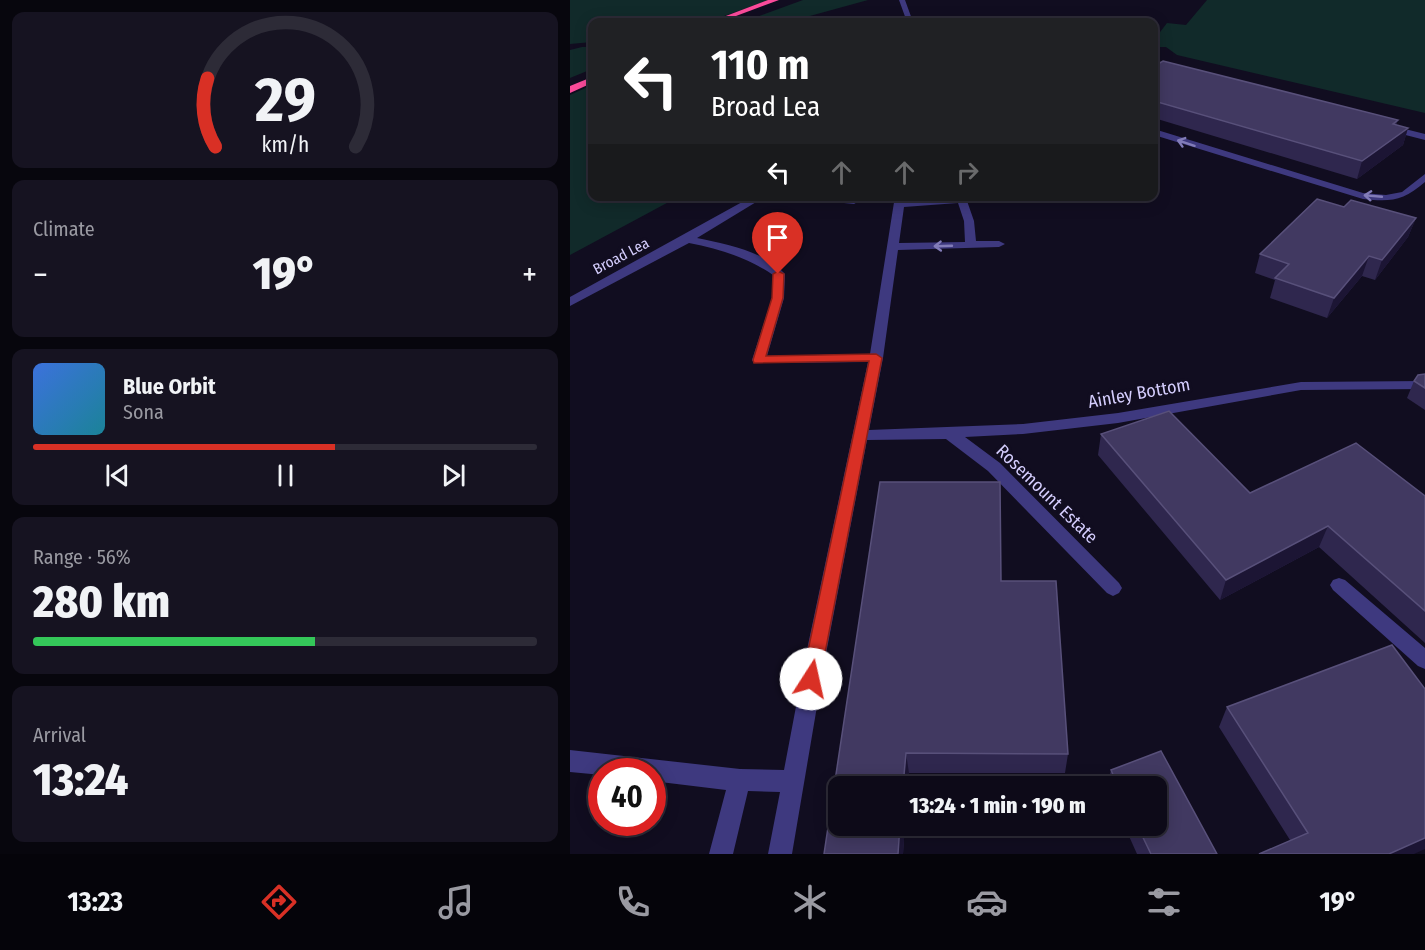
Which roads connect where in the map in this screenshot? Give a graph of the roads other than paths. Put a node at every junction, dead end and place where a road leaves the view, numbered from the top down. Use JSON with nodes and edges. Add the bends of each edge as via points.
{"nodes":[{"id":1,"x":902,"y":0,"type":"edge"},
{"id":2,"x":779,"y":2,"type":"edge"},
{"id":3,"x":727,"y":18,"type":"edge"},
{"id":4,"x":742,"y":18,"type":"edge"},
{"id":5,"x":909,"y":18,"type":"edge"},
{"id":6,"x":588,"y":74,"type":"edge"},
{"id":7,"x":570,"y":81,"type":"edge"},
{"id":8,"x":588,"y":82,"type":"edge"},
{"id":9,"x":570,"y":90,"type":"edge"},
{"id":10,"x":1379,"y":125,"type":"edge"},
{"id":11,"x":1158,"y":133,"type":"edge"},
{"id":12,"x":1425,"y":138,"type":"edge"},
{"id":13,"x":1425,"y":177,"type":"edge"},
{"id":14,"x":752,"y":201,"type":"edge"},
{"id":15,"x":900,"y":201,"type":"edge"},
{"id":16,"x":962,"y":201,"type":"edge"},
{"id":17,"x":687,"y":239,"type":"junction"},
{"id":18,"x":999,"y":244,"type":"dead end"},
{"id":19,"x":971,"y":245,"type":"junction"},
{"id":20,"x":892,"y":247,"type":"junction"},
{"id":21,"x":570,"y":302,"type":"edge"},
{"id":22,"x":876,"y":358,"type":"junction"},
{"id":23,"x":1425,"y":385,"type":"edge"},
{"id":24,"x":949,"y":434,"type":"junction"},
{"id":25,"x":859,"y":435,"type":"junction"},
{"id":26,"x":1339,"y":585,"type":"dead end"},
{"id":27,"x":1113,"y":588,"type":"dead end"},
{"id":28,"x":1425,"y":660,"type":"edge"},
{"id":29,"x":570,"y":761,"type":"edge"},
{"id":30,"x":740,"y":780,"type":"junction"},
{"id":31,"x":793,"y":781,"type":"junction"},
{"id":32,"x":721,"y":854,"type":"edge"},
{"id":33,"x":780,"y":854,"type":"edge"}],
"edges":[{"from":1,"to":5,"type":"street"},
{"from":2,"to":3,"type":"highway"},
{"from":2,"to":4,"type":"highway"},
{"from":6,"to":7,"type":"highway"},
{"from":8,"to":9,"type":"highway"},
{"from":10,"to":12,"type":"street"},
{"from":13,"to":11,"type":"street","one_way":true,"via":[[1405,194],[1386,198],[1363,196]]},
{"from":14,"to":17,"type":"street","name":"Broad Lea"},
{"from":15,"to":20,"type":"street"},
{"from":16,"to":19,"type":"street"},
{"from":17,"to":21,"type":"street","name":"Broad Lea"},
{"from":17,"to":22,"type":"street","via":[[761,261],[778,274],[778,298],[759,360]]},
{"from":18,"to":19,"type":"street"},
{"from":19,"to":20,"type":"street","one_way":true},
{"from":20,"to":22,"type":"street"},
{"from":22,"to":25,"type":"street"},
{"from":23,"to":24,"type":"street","name":"Ainley Bottom","via":[[1301,386],[1118,418]]},
{"from":24,"to":25,"type":"street","name":"Ainley Bottom"},
{"from":24,"to":27,"type":"street","name":"Rosemount Estate","via":[[999,471]]},
{"from":25,"to":31,"type":"street"},
{"from":26,"to":28,"type":"street"},
{"from":29,"to":30,"type":"street"},
{"from":30,"to":31,"type":"street"},
{"from":30,"to":32,"type":"street"},
{"from":31,"to":33,"type":"street"}]}
